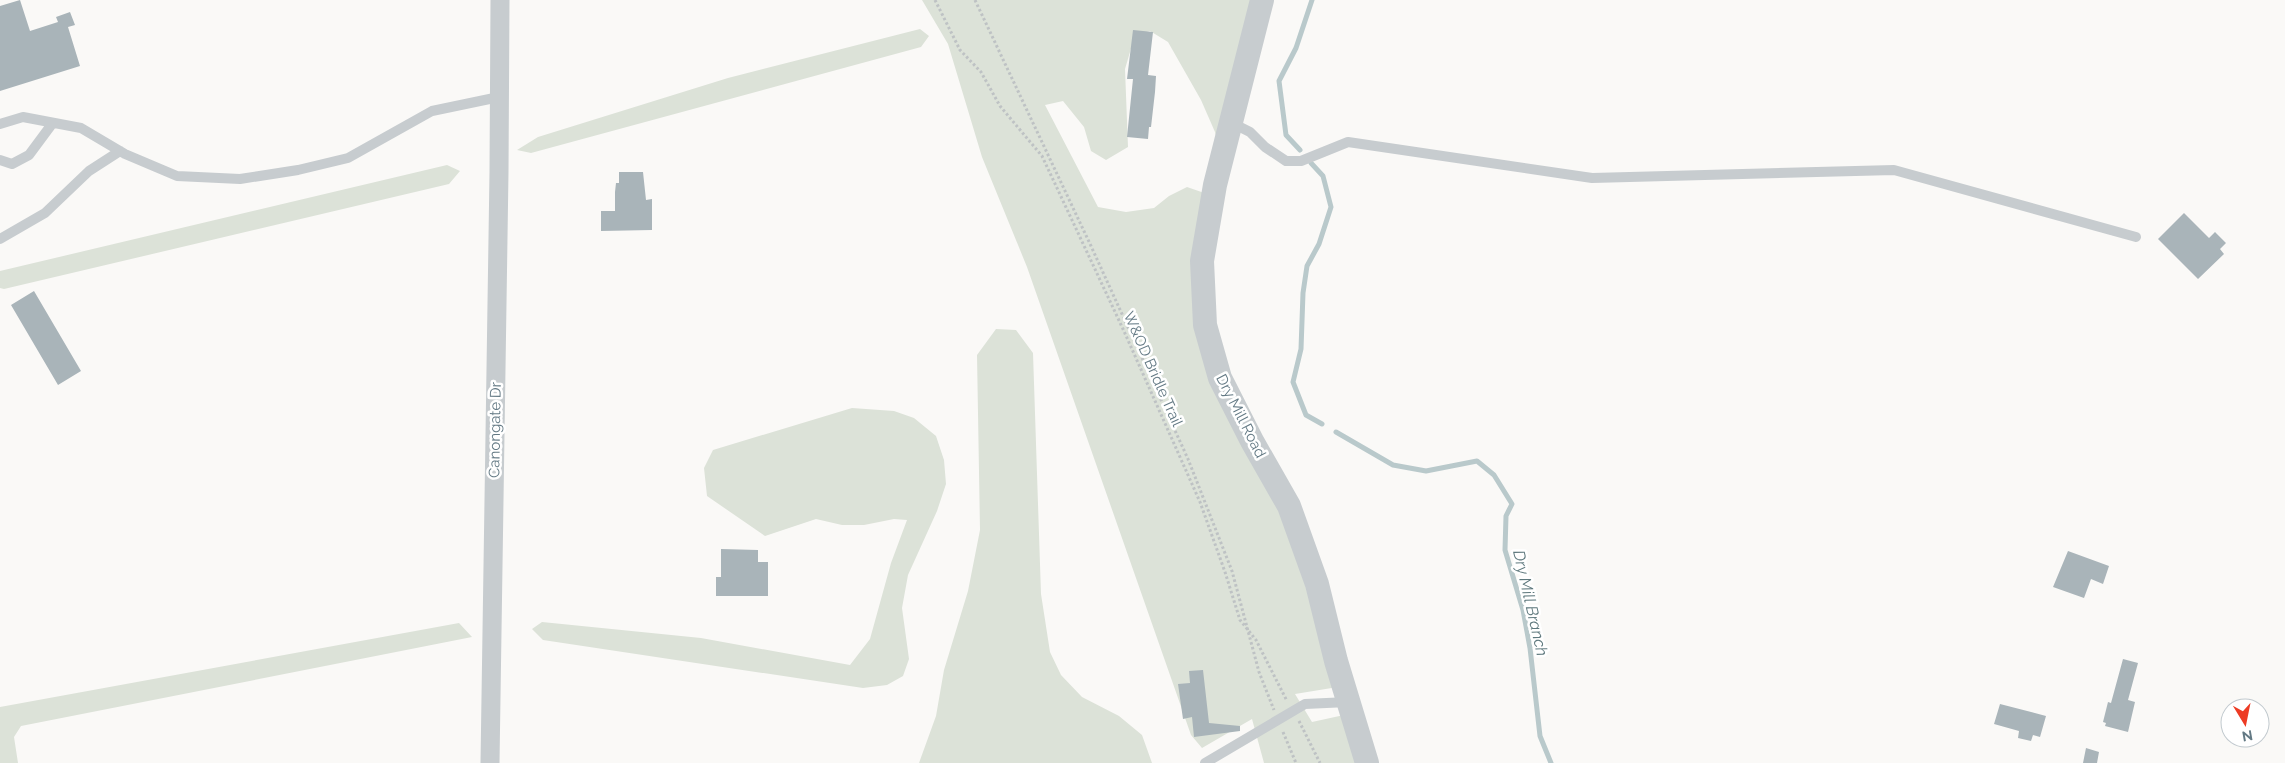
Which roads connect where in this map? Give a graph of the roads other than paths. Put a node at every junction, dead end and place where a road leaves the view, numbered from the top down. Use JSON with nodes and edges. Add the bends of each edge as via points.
{"nodes":[{"id":1,"x":500,"y":0,"type":"edge"},
{"id":2,"x":1262,"y":0,"type":"edge"},
{"id":3,"x":499,"y":97,"type":"junction"},
{"id":4,"x":1232,"y":123,"type":"junction"},
{"id":5,"x":0,"y":124,"type":"edge"},
{"id":6,"x":52,"y":124,"type":"junction"},
{"id":7,"x":120,"y":151,"type":"junction"},
{"id":8,"x":0,"y":160,"type":"edge"},
{"id":9,"x":2136,"y":237,"type":"dead end"},
{"id":10,"x":0,"y":239,"type":"edge"},
{"id":11,"x":1348,"y":702,"type":"junction"},
{"id":12,"x":490,"y":763,"type":"edge"},
{"id":13,"x":1205,"y":763,"type":"edge"},
{"id":14,"x":1367,"y":763,"type":"edge"}],
"edges":[{"from":1,"to":3,"type":"street","name":"Canongate Dr"},
{"from":2,"to":4,"type":"street","name":"Dry Mill Road"},
{"from":3,"to":7,"type":"lane","via":[[432,111],[348,158],[240,179],[177,176]]},
{"from":3,"to":12,"type":"street","name":"Canongate Dr"},
{"from":4,"to":9,"type":"lane","via":[[1250,132],[1286,161],[1301,161],[1348,142],[1592,178],[1894,170]]},
{"from":4,"to":11,"type":"street","name":"Dry Mill Road","via":[[1214,185],[1202,261],[1205,325],[1220,378],[1289,506],[1317,584]]},
{"from":5,"to":6,"type":"lane","via":[[23,117]]},
{"from":6,"to":7,"type":"lane","via":[[82,128]]},
{"from":6,"to":8,"type":"lane","via":[[28,155],[12,164]]},
{"from":7,"to":10,"type":"lane","via":[[89,171],[45,213]]},
{"from":11,"to":13,"type":"lane","via":[[1305,704]]},
{"from":11,"to":14,"type":"street","name":"Dry Mill Road"}]}
